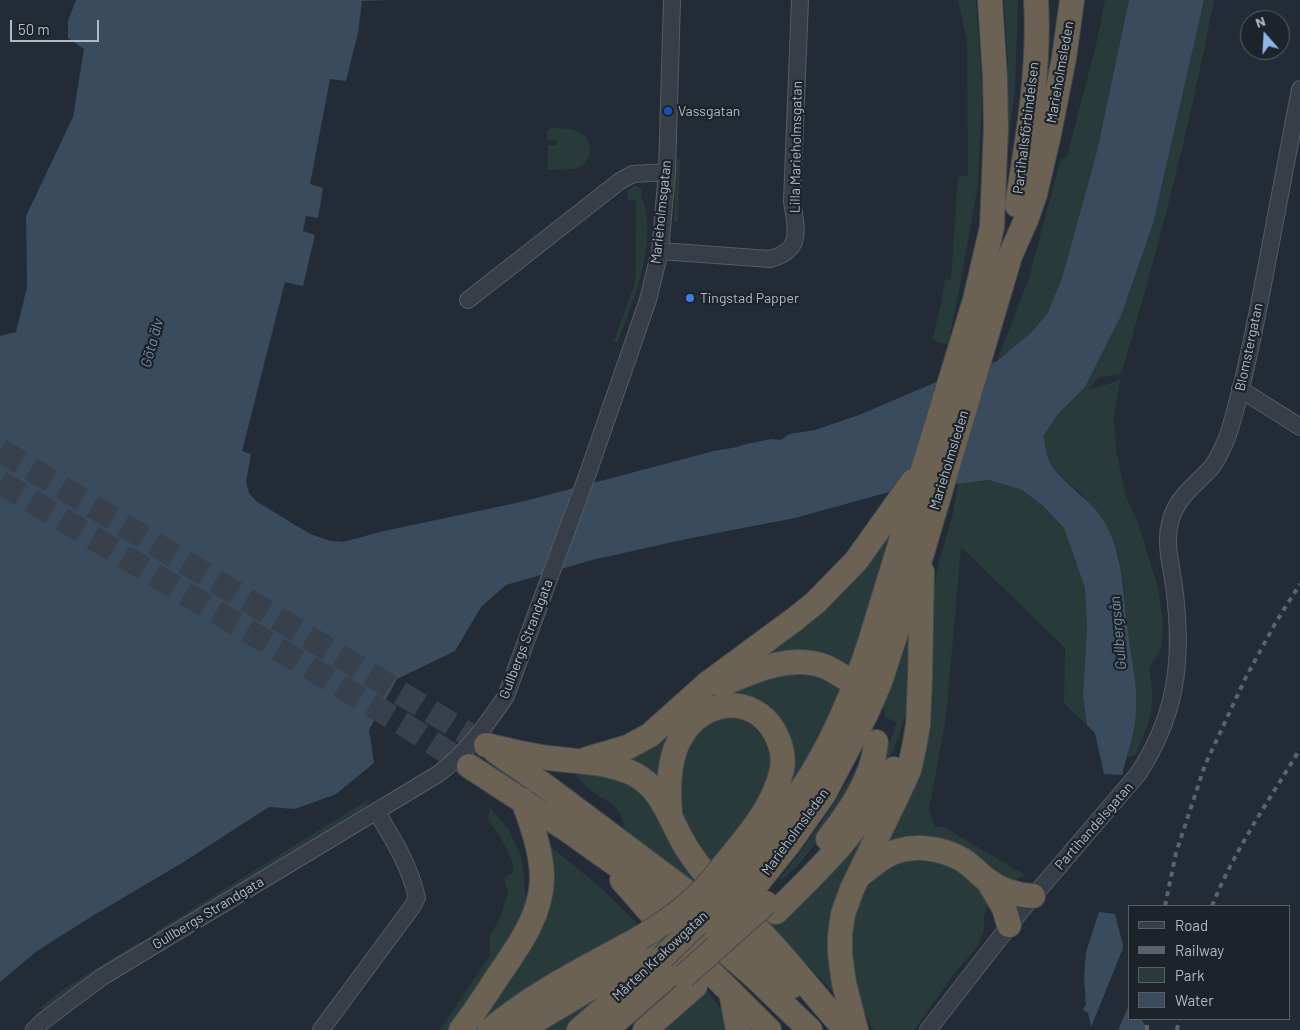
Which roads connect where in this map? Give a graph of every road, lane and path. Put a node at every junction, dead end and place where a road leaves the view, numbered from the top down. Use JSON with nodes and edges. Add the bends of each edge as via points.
{"nodes":[{"id":1,"x":672,"y":0,"type":"edge"},
{"id":2,"x":800,"y":0,"type":"edge"},
{"id":3,"x":990,"y":0,"type":"edge"},
{"id":4,"x":1026,"y":0,"type":"edge"},
{"id":5,"x":1036,"y":0,"type":"edge"},
{"id":6,"x":1072,"y":0,"type":"edge"},
{"id":7,"x":1300,"y":89,"type":"edge"},
{"id":8,"x":667,"y":172,"type":"junction"},
{"id":9,"x":992,"y":227,"type":"junction"},
{"id":10,"x":660,"y":251,"type":"junction"},
{"id":11,"x":1010,"y":256,"type":"junction"},
{"id":12,"x":468,"y":300,"type":"dead end"},
{"id":13,"x":1240,"y":389,"type":"junction"},
{"id":14,"x":1300,"y":427,"type":"edge"},
{"id":15,"x":588,"y":473,"type":"joint"},
{"id":16,"x":912,"y":489,"type":"junction"},
{"id":17,"x":922,"y":552,"type":"junction"},
{"id":18,"x":1174,"y":587,"type":"joint"},
{"id":19,"x":846,"y":679,"type":"dead end"},
{"id":20,"x":683,"y":704,"type":"junction"},
{"id":21,"x":919,"y":710,"type":"junction"},
{"id":22,"x":876,"y":742,"type":"dead end"},
{"id":23,"x":580,"y":761,"type":"junction"},
{"id":24,"x":469,"y":766,"type":"tunnel mouth"},
{"id":25,"x":522,"y":800,"type":"junction"},
{"id":26,"x":376,"y":812,"type":"junction"},
{"id":27,"x":670,"y":814,"type":"junction"},
{"id":28,"x":604,"y":856,"type":"junction"},
{"id":29,"x":858,"y":877,"type":"junction"},
{"id":30,"x":988,"y":881,"type":"junction"},
{"id":31,"x":748,"y":887,"type":"junction"},
{"id":32,"x":1033,"y":896,"type":"junction"},
{"id":33,"x":1009,"y":925,"type":"junction"},
{"id":34,"x":668,"y":962,"type":"junction"},
{"id":35,"x":731,"y":992,"type":"junction"},
{"id":36,"x":44,"y":1027,"type":"edge"},
{"id":37,"x":846,"y":1027,"type":"edge"},
{"id":38,"x":320,"y":1030,"type":"edge"},
{"id":39,"x":461,"y":1030,"type":"edge"},
{"id":40,"x":490,"y":1030,"type":"edge"},
{"id":41,"x":520,"y":1030,"type":"edge"},
{"id":42,"x":578,"y":1030,"type":"edge"},
{"id":43,"x":606,"y":1030,"type":"edge"},
{"id":44,"x":620,"y":1030,"type":"edge"},
{"id":45,"x":645,"y":1030,"type":"edge"},
{"id":46,"x":738,"y":1030,"type":"edge"},
{"id":47,"x":769,"y":1030,"type":"edge"},
{"id":48,"x":810,"y":1030,"type":"edge"},
{"id":49,"x":928,"y":1030,"type":"edge"}],
"edges":[{"from":1,"to":8,"type":"street","name":"Marieholmsgatan"},
{"from":2,"to":10,"type":"street","name":"Lilla Marieholmsgatan","via":[[792,201],[795,242],[783,255],[770,259]]},
{"from":3,"to":9,"type":"highway","name":"Marieholmsleden","via":[[996,122]]},
{"from":4,"to":9,"type":"highway","name":"Partihallsförbindelsen","via":[[1024,76],[1012,180]]},
{"from":5,"to":11,"type":"highway","name":"Partihallsförbindelsen","via":[[1033,86]]},
{"from":6,"to":11,"type":"highway","name":"Marieholmsleden","via":[[1064,58],[1035,194]]},
{"from":7,"to":13,"type":"street","name":"Blomstergatan"},
{"from":8,"to":10,"type":"street","name":"Marieholmsgatan"},
{"from":8,"to":12,"type":"street","via":[[633,174],[620,180]]},
{"from":9,"to":16,"type":"highway","name":"Marieholmsleden","via":[[975,300],[925,466]]},
{"from":10,"to":15,"type":"street","name":"Marieholmsgatan","via":[[648,300]]},
{"from":11,"to":17,"type":"highway","name":"Marieholmsleden"},
{"from":13,"to":14,"type":"street"},
{"from":13,"to":18,"type":"street","name":"Blomstergatan","via":[[1230,432],[1211,468],[1178,503],[1170,522],[1168,544]]},
{"from":15,"to":26,"type":"street","name":"Gullbergs Strandgata","via":[[506,696],[486,726],[452,764]]},
{"from":16,"to":20,"type":"highway","via":[[862,554],[829,590]]},
{"from":16,"to":31,"type":"highway","name":"Marieholmsleden","via":[[871,639],[852,694],[810,776],[752,859]]},
{"from":17,"to":21,"type":"highway"},
{"from":17,"to":31,"type":"highway","name":"Marieholmsleden","via":[[880,682],[866,714],[824,794],[788,845]]},
{"from":18,"to":32,"type":"street","name":"Partihandelsgatan","via":[[1179,625],[1175,683],[1153,751],[1138,774]]},
{"from":19,"to":20,"type":"highway","via":[[813,663],[790,663],[760,669]]},
{"from":20,"to":23,"type":"highway","via":[[650,735],[609,753]]},
{"from":21,"to":29,"type":"highway","via":[[909,770]]},
{"from":21,"to":31,"type":"highway","via":[[882,791],[834,854]]},
{"from":22,"to":31,"type":"highway","via":[[866,780],[838,826],[813,857]]},
{"from":23,"to":27,"type":"highway","via":[[612,765],[636,775],[651,786]]},
{"from":23,"to":37,"type":"highway","via":[[486,745],[683,888],[799,992]]},
{"from":24,"to":25,"type":"highway"},
{"from":25,"to":28,"type":"highway"},
{"from":25,"to":39,"type":"highway","via":[[541,865],[540,899],[519,946]]},
{"from":26,"to":36,"type":"street","name":"Gullbergs Strandgata","via":[[102,977]]},
{"from":26,"to":38,"type":"street","via":[[396,844],[413,880],[417,898]]},
{"from":27,"to":31,"type":"highway","via":[[674,752],[697,718],[731,704],[762,716],[775,732],[783,755],[783,767],[766,810],[753,830]]},
{"from":27,"to":37,"type":"highway","via":[[685,845],[711,881]]},
{"from":28,"to":35,"type":"highway","via":[[650,912]]},
{"from":28,"to":48,"type":"highway","via":[[707,934]]},
{"from":29,"to":30,"type":"highway","via":[[886,856],[926,848],[963,861]]},
{"from":29,"to":37,"type":"highway","via":[[843,914],[840,935]]},
{"from":30,"to":32,"type":"highway","via":[[1008,892]]},
{"from":30,"to":33,"type":"highway","via":[[1004,908]]},
{"from":31,"to":34,"type":"highway"},
{"from":31,"to":34,"type":"highway","name":"Mårten Krakowgatan","bridge":true,"via":[[716,930]]},
{"from":31,"to":34,"type":"highway","via":[[684,923]]},
{"from":32,"to":33,"type":"street","name":"Partihandelsgatan"},
{"from":33,"to":49,"type":"street","name":"Partihandelsgatan"},
{"from":34,"to":40,"type":"highway","via":[[536,996]]},
{"from":34,"to":41,"type":"highway","via":[[614,974]]},
{"from":34,"to":42,"type":"highway","name":"Mårten Krakowgatan"},
{"from":34,"to":43,"type":"highway","name":"Mårten Krakowgatan"},
{"from":34,"to":44,"type":"highway"},
{"from":34,"to":45,"type":"highway"},
{"from":35,"to":46,"type":"highway"},
{"from":35,"to":47,"type":"highway"}]}
